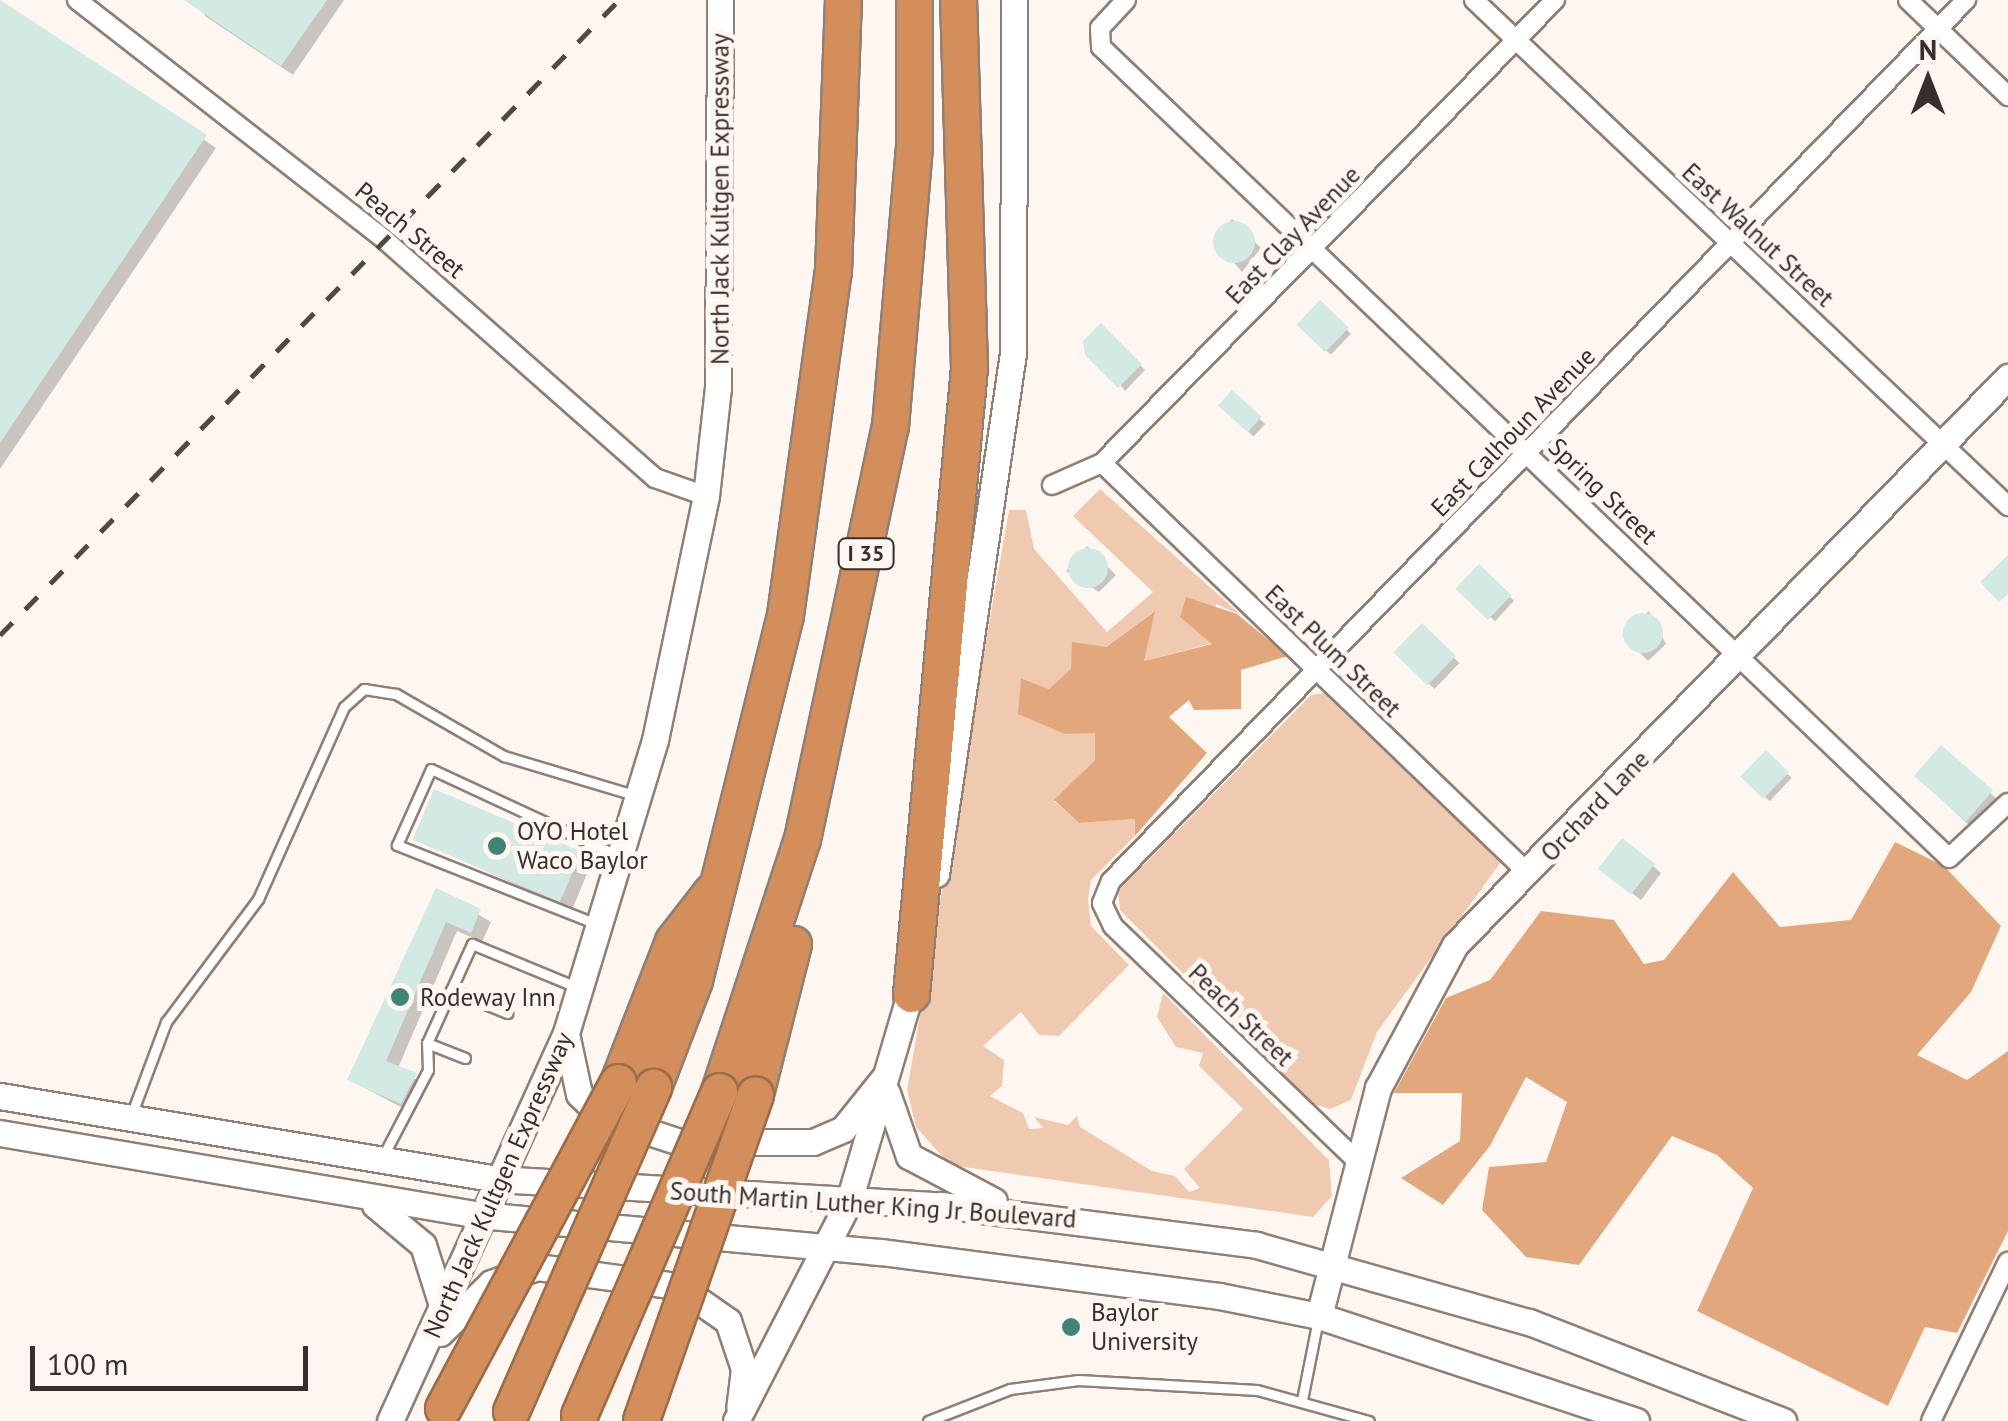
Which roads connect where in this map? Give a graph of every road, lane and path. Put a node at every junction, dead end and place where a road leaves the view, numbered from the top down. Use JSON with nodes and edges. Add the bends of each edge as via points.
{"nodes":[{"id":1,"x":77,"y":0,"type":"edge"},
{"id":2,"x":720,"y":0,"type":"edge"},
{"id":3,"x":843,"y":0,"type":"edge"},
{"id":4,"x":914,"y":0,"type":"edge"},
{"id":5,"x":958,"y":0,"type":"edge"},
{"id":6,"x":1014,"y":0,"type":"edge"},
{"id":7,"x":1126,"y":0,"type":"edge"},
{"id":8,"x":1474,"y":0,"type":"edge"},
{"id":9,"x":1555,"y":0,"type":"edge"},
{"id":10,"x":1908,"y":0,"type":"edge"},
{"id":11,"x":1966,"y":0,"type":"edge"},
{"id":12,"x":1938,"y":29,"type":"junction"},
{"id":13,"x":1516,"y":40,"type":"junction"},
{"id":14,"x":2008,"y":96,"type":"edge"},
{"id":15,"x":1731,"y":243,"type":"junction"},
{"id":16,"x":1315,"y":248,"type":"junction"},
{"id":17,"x":2008,"y":378,"type":"edge"},
{"id":18,"x":1943,"y":444,"type":"junction"},
{"id":19,"x":1528,"y":453,"type":"junction"},
{"id":20,"x":1102,"y":464,"type":"junction"},
{"id":21,"x":1052,"y":484,"type":"dead end"},
{"id":22,"x":706,"y":496,"type":"junction"},
{"id":23,"x":2008,"y":506,"type":"edge"},
{"id":24,"x":856,"y":611,"type":"junction"},
{"id":25,"x":1740,"y":656,"type":"junction"},
{"id":26,"x":1315,"y":668,"type":"junction"},
{"id":27,"x":640,"y":797,"type":"junction"},
{"id":28,"x":2008,"y":803,"type":"edge"},
{"id":29,"x":623,"y":859,"type":"junction"},
{"id":30,"x":1528,"y":874,"type":"junction"},
{"id":31,"x":1102,"y":903,"type":"joint"},
{"id":32,"x":604,"y":926,"type":"junction"},
{"id":33,"x":582,"y":989,"type":"junction"},
{"id":34,"x":451,"y":990,"type":"junction"},
{"id":35,"x":907,"y":1012,"type":"junction"},
{"id":36,"x":506,"y":1013,"type":"dead end"},
{"id":37,"x":566,"y":1034,"type":"junction"},
{"id":38,"x":427,"y":1043,"type":"junction"},
{"id":39,"x":465,"y":1058,"type":"dead end"},
{"id":40,"x":635,"y":1084,"type":"junction"},
{"id":41,"x":888,"y":1093,"type":"junction"},
{"id":42,"x":0,"y":1096,"type":"edge"},
{"id":43,"x":130,"y":1119,"type":"junction"},
{"id":44,"x":0,"y":1133,"type":"edge"},
{"id":45,"x":1354,"y":1158,"type":"junction"},
{"id":46,"x":379,"y":1163,"type":"junction"},
{"id":47,"x":496,"y":1179,"type":"junction"},
{"id":48,"x":352,"y":1194,"type":"junction"},
{"id":49,"x":849,"y":1201,"type":"junction"},
{"id":50,"x":1032,"y":1214,"type":"junction"},
{"id":51,"x":480,"y":1215,"type":"junction"},
{"id":52,"x":829,"y":1246,"type":"junction"},
{"id":53,"x":1331,"y":1262,"type":"junction"},
{"id":54,"x":2008,"y":1262,"type":"edge"},
{"id":55,"x":440,"y":1310,"type":"junction"},
{"id":56,"x":1319,"y":1316,"type":"junction"},
{"id":57,"x":420,"y":1359,"type":"junction"},
{"id":58,"x":1302,"y":1400,"type":"junction"},
{"id":59,"x":439,"y":1415,"type":"edge"},
{"id":60,"x":509,"y":1416,"type":"edge"},
{"id":61,"x":577,"y":1418,"type":"edge"},
{"id":62,"x":390,"y":1421,"type":"edge"},
{"id":63,"x":641,"y":1421,"type":"edge"},
{"id":64,"x":735,"y":1421,"type":"edge"},
{"id":65,"x":928,"y":1421,"type":"edge"},
{"id":66,"x":1369,"y":1421,"type":"edge"},
{"id":67,"x":1636,"y":1421,"type":"edge"},
{"id":68,"x":1783,"y":1421,"type":"edge"},
{"id":69,"x":1931,"y":1421,"type":"edge"}],
"edges":[{"from":1,"to":22,"type":"street","name":"Peach Street","via":[[385,240],[655,478]]},
{"from":2,"to":22,"type":"main road","name":"North Jack Kultgen Expressway","via":[[724,275]]},
{"from":3,"to":40,"type":"highway","via":[[839,197],[785,614],[720,880],[673,941]]},
{"from":4,"to":24,"type":"highway","number":"I 35","via":[[906,257],[890,426]]},
{"from":5,"to":35,"type":"highway","via":[[969,368]]},
{"from":6,"to":35,"type":"main road","via":[[1012,353],[958,750]]},
{"from":7,"to":16,"type":"street","name":"Spring Street","via":[[1098,34],[1101,47]]},
{"from":8,"to":13,"type":"street","name":"East Walnut Street"},
{"from":9,"to":13,"type":"street","name":"East Clay Avenue"},
{"from":10,"to":12,"type":"street"},
{"from":11,"to":12,"type":"street","name":"East Calhoun Avenue"},
{"from":12,"to":14,"type":"street"},
{"from":12,"to":15,"type":"street","name":"East Calhoun Avenue"},
{"from":13,"to":15,"type":"street","name":"East Walnut Street"},
{"from":13,"to":16,"type":"street","name":"East Clay Avenue"},
{"from":15,"to":18,"type":"street","name":"East Walnut Street"},
{"from":15,"to":19,"type":"street","name":"East Calhoun Avenue"},
{"from":16,"to":19,"type":"street","name":"Spring Street"},
{"from":16,"to":20,"type":"street","name":"East Clay Avenue"},
{"from":17,"to":18,"type":"main road","name":"Orchard Lane"},
{"from":18,"to":23,"type":"street","name":"East Walnut Street"},
{"from":18,"to":25,"type":"main road","name":"Orchard Lane"},
{"from":19,"to":25,"type":"street","name":"Spring Street"},
{"from":19,"to":26,"type":"street","name":"East Calhoun Avenue"},
{"from":20,"to":21,"type":"street","name":"East Clay Avenue"},
{"from":20,"to":26,"type":"street","name":"East Plum Street"},
{"from":22,"to":27,"type":"main road","name":"North Jack Kultgen Expressway"},
{"from":24,"to":61,"type":"highway","number":"I 35","bridge":true,"via":[[776,932],[718,1090]]},
{"from":24,"to":63,"type":"highway","bridge":true,"via":[[756,1094]]},
{"from":25,"to":28,"type":"street","name":"Spring Street","via":[[1949,858]]},
{"from":25,"to":30,"type":"main road","name":"Orchard Lane"},
{"from":26,"to":30,"type":"street","name":"East Plum Street"},
{"from":26,"to":31,"type":"street","name":"East Calhoun Avenue","via":[[1111,880]]},
{"from":27,"to":29,"type":"main road","name":"North Jack Kultgen Expressway"},
{"from":27,"to":43,"type":"lane","via":[[504,756],[396,694],[364,689],[344,707],[258,899],[166,1022]]},
{"from":29,"to":32,"type":"main road","name":"North Jack Kultgen Expressway"},
{"from":29,"to":32,"type":"lane","via":[[432,769],[397,845]]},
{"from":30,"to":45,"type":"main road","name":"Orchard Lane","via":[[1456,945],[1420,1002]]},
{"from":31,"to":45,"type":"street","name":"Peach Street","via":[[1113,926]]},
{"from":32,"to":33,"type":"main road","name":"North Jack Kultgen Expressway"},
{"from":33,"to":34,"type":"lane","via":[[472,944]]},
{"from":33,"to":37,"type":"main road","name":"North Jack Kultgen Expressway"},
{"from":34,"to":36,"type":"lane"},
{"from":34,"to":38,"type":"lane"},
{"from":35,"to":37,"type":"main road","via":[[888,1071],[844,1129],[766,1148],[680,1142],[612,1124],[579,1094]]},
{"from":35,"to":41,"type":"main road"},
{"from":37,"to":47,"type":"main road","name":"North Jack Kultgen Expressway"},
{"from":38,"to":39,"type":"lane"},
{"from":38,"to":46,"type":"lane","via":[[428,1070]]},
{"from":40,"to":59,"type":"highway","bridge":true},
{"from":40,"to":60,"type":"highway","bridge":true},
{"from":41,"to":49,"type":"main road"},
{"from":41,"to":50,"type":"main road","via":[[895,1132],[925,1170]]},
{"from":42,"to":43,"type":"main road","name":"South Martin Luther King Jr Boulevard"},
{"from":43,"to":46,"type":"main road","name":"South Martin Luther King Jr Boulevard"},
{"from":44,"to":48,"type":"main road","name":"South Martin Luther King Jr Boulevard"},
{"from":45,"to":53,"type":"main road","name":"Orchard Lane"},
{"from":46,"to":47,"type":"main road","name":"South Martin Luther King Jr Boulevard"},
{"from":47,"to":49,"type":"main road","name":"South Martin Luther King Jr Boulevard"},
{"from":47,"to":51,"type":"main road","name":"North Jack Kultgen Expressway"},
{"from":48,"to":51,"type":"main road","name":"South Martin Luther King Jr Boulevard"},
{"from":48,"to":55,"type":"main road","via":[[416,1234],[435,1267]]},
{"from":49,"to":50,"type":"main road","name":"South Martin Luther King Jr Boulevard"},
{"from":49,"to":52,"type":"main road"},
{"from":50,"to":53,"type":"main road","name":"South Martin Luther King Jr Boulevard"},
{"from":51,"to":52,"type":"main road","name":"South Martin Luther King Jr Boulevard"},
{"from":51,"to":55,"type":"main road","name":"North Jack Kultgen Expressway"},
{"from":52,"to":56,"type":"main road","name":"South Martin Luther King Jr Boulevard"},
{"from":52,"to":64,"type":"main road"},
{"from":53,"to":56,"type":"main road","name":"Orchard Lane"},
{"from":53,"to":68,"type":"main road","name":"South Martin Luther King Jr Boulevard","via":[[1598,1346]]},
{"from":54,"to":69,"type":"street"},
{"from":55,"to":57,"type":"main road","name":"North Jack Kultgen Expressway"},
{"from":56,"to":58,"type":"lane"},
{"from":56,"to":67,"type":"main road","name":"South Martin Luther King Jr Boulevard"},
{"from":57,"to":62,"type":"main road","name":"North Jack Kultgen Expressway"},
{"from":57,"to":64,"type":"main road","via":[[462,1305],[511,1272],[558,1266],[632,1275],[678,1286],[728,1321],[744,1369]]},
{"from":58,"to":65,"type":"lane","via":[[1198,1383],[1078,1380],[1010,1389]]},
{"from":58,"to":66,"type":"lane"}]}
